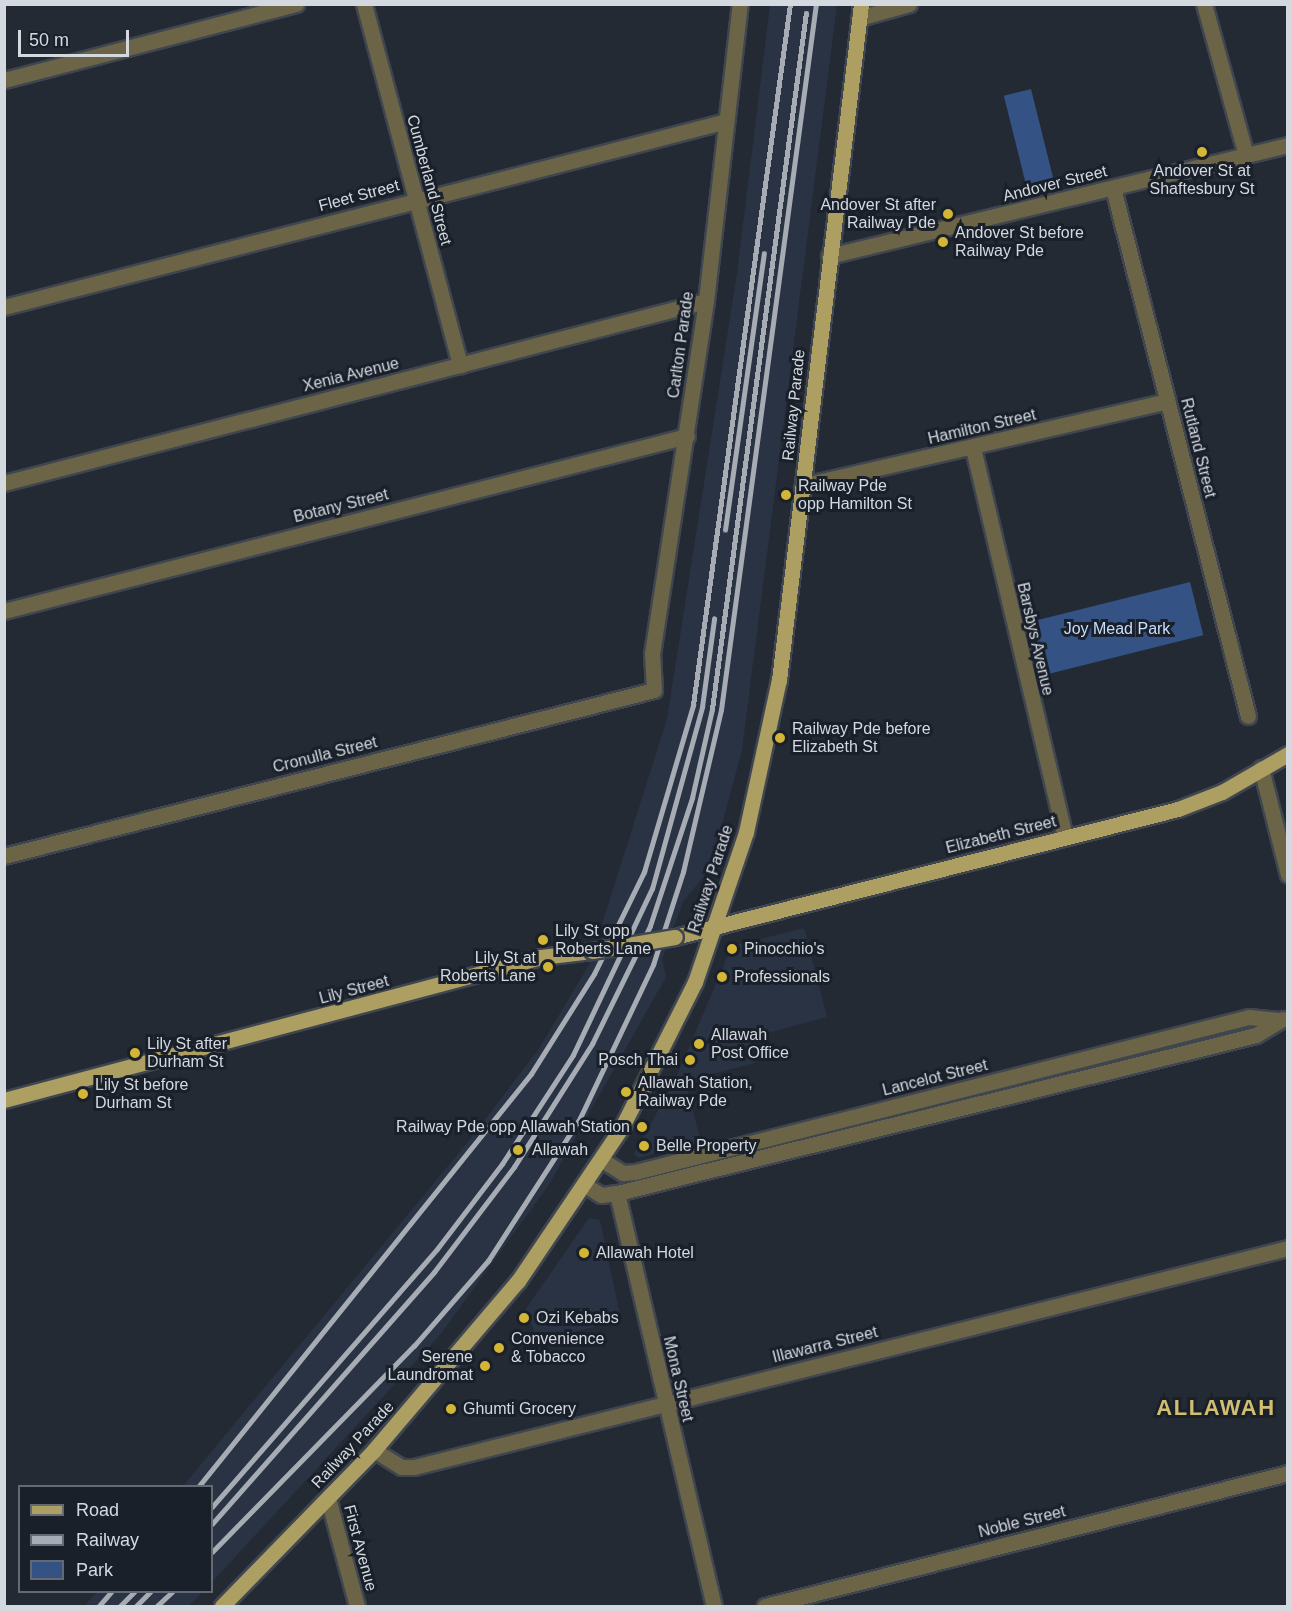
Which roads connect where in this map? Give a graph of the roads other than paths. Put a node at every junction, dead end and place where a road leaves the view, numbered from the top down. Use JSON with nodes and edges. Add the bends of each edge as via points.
{"nodes":[{"id":1,"x":296,"y":4,"type":"edge"},
{"id":2,"x":364,"y":4,"type":"edge"},
{"id":3,"x":740,"y":4,"type":"edge"},
{"id":4,"x":909,"y":4,"type":"edge"},
{"id":5,"x":1204,"y":4,"type":"edge"},
{"id":6,"x":860,"y":11,"type":"edge"},
{"id":7,"x":4,"y":80,"type":"edge"},
{"id":8,"x":723,"y":122,"type":"junction"},
{"id":9,"x":1287,"y":145,"type":"edge"},
{"id":10,"x":1246,"y":155,"type":"junction"},
{"id":11,"x":1113,"y":188,"type":"junction"},
{"id":12,"x":416,"y":200,"type":"junction"},
{"id":13,"x":829,"y":256,"type":"junction"},
{"id":14,"x":706,"y":301,"type":"junction"},
{"id":15,"x":4,"y":307,"type":"edge"},
{"id":16,"x":460,"y":365,"type":"junction"},
{"id":17,"x":1167,"y":401,"type":"junction"},
{"id":18,"x":687,"y":436,"type":"junction"},
{"id":19,"x":973,"y":448,"type":"junction"},
{"id":20,"x":4,"y":483,"type":"edge"},
{"id":21,"x":804,"y":485,"type":"junction"},
{"id":22,"x":4,"y":611,"type":"edge"},
{"id":23,"x":654,"y":690,"type":"joint"},
{"id":24,"x":1248,"y":716,"type":"dead end"},
{"id":25,"x":1287,"y":754,"type":"edge"},
{"id":26,"x":1261,"y":768,"type":"junction"},
{"id":27,"x":1065,"y":837,"type":"junction"},
{"id":28,"x":4,"y":856,"type":"edge"},
{"id":29,"x":1287,"y":875,"type":"edge"},
{"id":30,"x":714,"y":927,"type":"junction"},
{"id":31,"x":1284,"y":1019,"type":"edge"},
{"id":32,"x":4,"y":1100,"type":"edge"},
{"id":33,"x":602,"y":1160,"type":"junction"},
{"id":34,"x":623,"y":1173,"type":"junction"},
{"id":35,"x":585,"y":1185,"type":"junction"},
{"id":36,"x":616,"y":1193,"type":"junction"},
{"id":37,"x":1287,"y":1248,"type":"edge"},
{"id":38,"x":665,"y":1403,"type":"junction"},
{"id":39,"x":374,"y":1450,"type":"junction"},
{"id":40,"x":1287,"y":1473,"type":"edge"},
{"id":41,"x":328,"y":1498,"type":"junction"},
{"id":42,"x":222,"y":1606,"type":"edge"},
{"id":43,"x":357,"y":1606,"type":"edge"},
{"id":44,"x":714,"y":1606,"type":"edge"},
{"id":45,"x":765,"y":1606,"type":"edge"}],
"edges":[{"from":1,"to":7,"type":"street"},
{"from":2,"to":12,"type":"street","name":"Cumberland Street"},
{"from":3,"to":8,"type":"street","name":"Carlton Parade"},
{"from":4,"to":6,"type":"street"},
{"from":5,"to":10,"type":"street"},
{"from":6,"to":13,"type":"main road","name":"Railway Parade"},
{"from":8,"to":12,"type":"street","name":"Fleet Street"},
{"from":8,"to":14,"type":"street","name":"Carlton Parade"},
{"from":9,"to":10,"type":"street","name":"Andover Street"},
{"from":10,"to":11,"type":"street","name":"Andover Street"},
{"from":11,"to":13,"type":"street","name":"Andover Street"},
{"from":11,"to":17,"type":"street","name":"Rutland Street"},
{"from":12,"to":15,"type":"street","name":"Fleet Street"},
{"from":12,"to":16,"type":"street","name":"Cumberland Street"},
{"from":13,"to":21,"type":"main road","name":"Railway Parade"},
{"from":14,"to":16,"type":"street","name":"Xenia Avenue"},
{"from":14,"to":18,"type":"street","name":"Carlton Parade"},
{"from":16,"to":20,"type":"street","name":"Xenia Avenue"},
{"from":17,"to":19,"type":"street","name":"Hamilton Street"},
{"from":17,"to":24,"type":"street","name":"Rutland Street"},
{"from":18,"to":22,"type":"street","name":"Botany Street"},
{"from":18,"to":23,"type":"street","name":"Carlton Parade","via":[[652,654]]},
{"from":19,"to":21,"type":"street","name":"Hamilton Street"},
{"from":19,"to":27,"type":"street","name":"Barsbys Avenue"},
{"from":21,"to":30,"type":"main road","name":"Railway Parade","via":[[770,732],[746,832]]},
{"from":23,"to":28,"type":"street","name":"Cronulla Street"},
{"from":25,"to":26,"type":"main road","name":"Elizabeth Street"},
{"from":26,"to":27,"type":"main road","name":"Elizabeth Street","via":[[1199,802]]},
{"from":26,"to":29,"type":"street"},
{"from":27,"to":30,"type":"main road","name":"Elizabeth Street"},
{"from":30,"to":32,"type":"main road","name":"Lily Street","bridge":true,"via":[[675,937],[534,959]]},
{"from":30,"to":33,"type":"main road","name":"Railway Parade","via":[[671,1034]]},
{"from":31,"to":34,"type":"street","name":"Lancelot Street","via":[[1250,1017]]},
{"from":31,"to":36,"type":"street","name":"Lancelot Street","via":[[1256,1035]]},
{"from":33,"to":34,"type":"street"},
{"from":33,"to":35,"type":"main road","name":"Railway Parade"},
{"from":34,"to":36,"type":"street"},
{"from":35,"to":36,"type":"street","via":[[602,1195]]},
{"from":35,"to":39,"type":"main road","name":"Railway Parade","via":[[477,1334]]},
{"from":36,"to":38,"type":"street","name":"Mona Street"},
{"from":37,"to":38,"type":"street","name":"Illawarra Street"},
{"from":38,"to":39,"type":"street","name":"Illawarra Street","via":[[414,1467],[401,1467]]},
{"from":38,"to":44,"type":"street","name":"Mona Street"},
{"from":39,"to":41,"type":"main road","name":"Railway Parade"},
{"from":40,"to":45,"type":"street","name":"Noble Street"},
{"from":41,"to":42,"type":"main road","name":"Railway Parade"},
{"from":41,"to":43,"type":"street","name":"First Avenue"}]}
